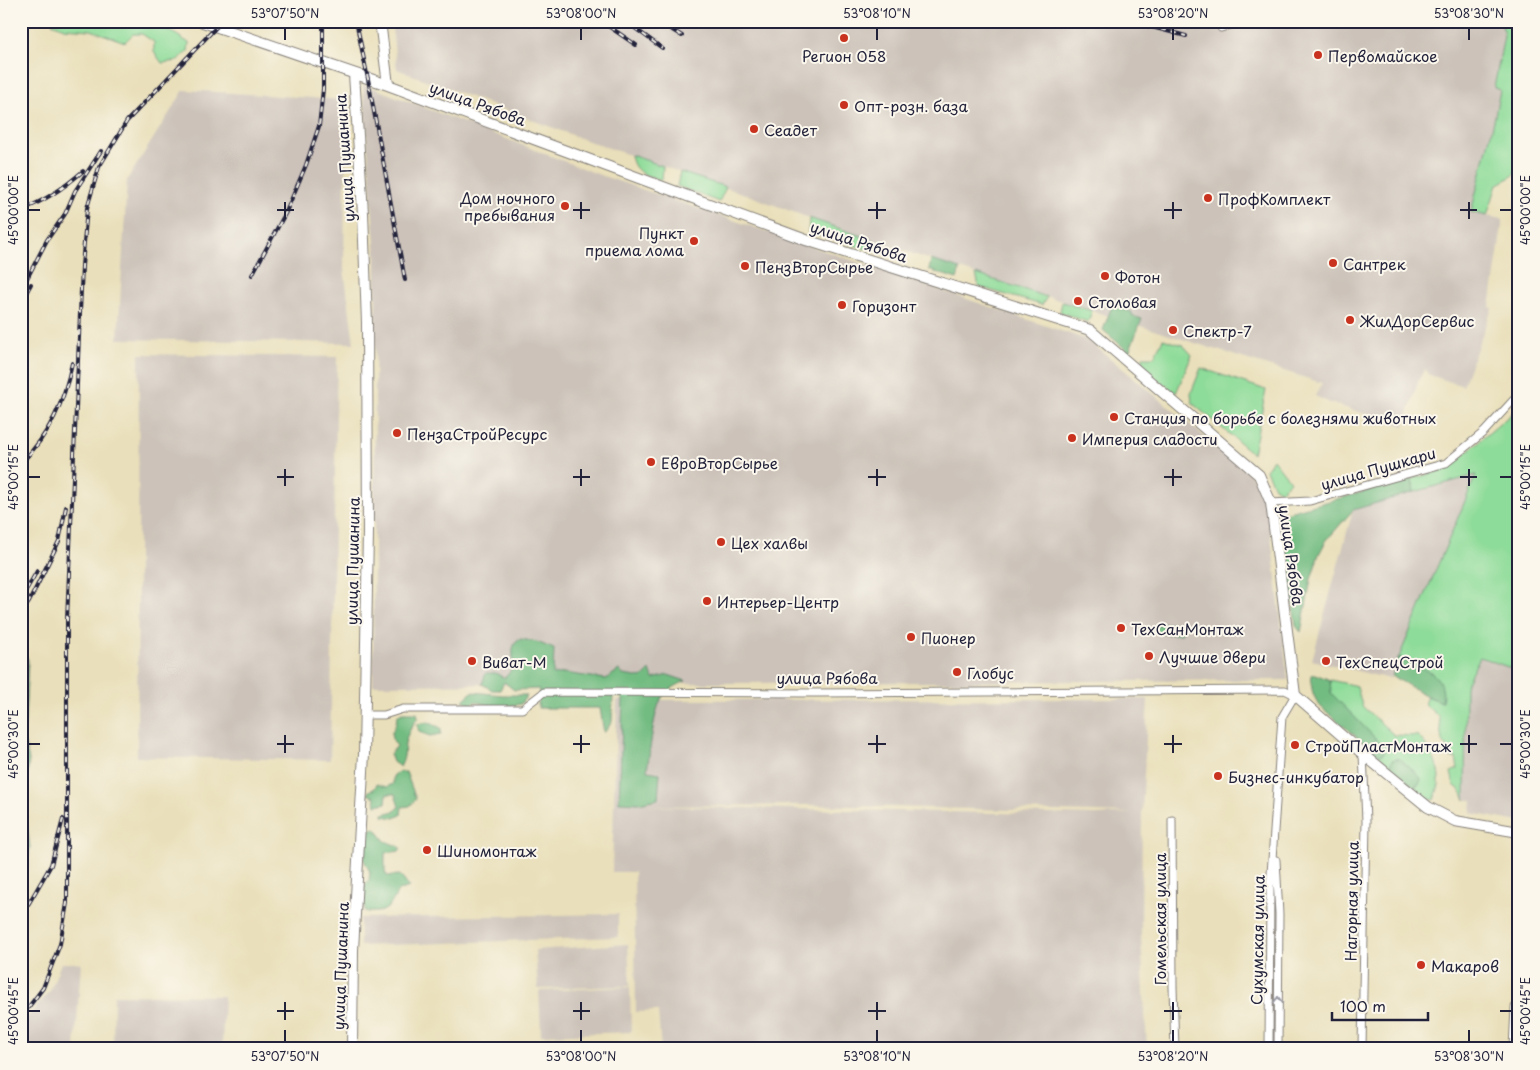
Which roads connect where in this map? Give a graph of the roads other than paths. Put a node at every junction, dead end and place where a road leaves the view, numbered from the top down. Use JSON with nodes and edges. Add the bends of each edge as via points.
{"nodes":[{"id":1,"x":200,"y":21,"type":"edge"},
{"id":2,"x":380,"y":21,"type":"edge"},
{"id":3,"x":1244,"y":21,"type":"edge"},
{"id":4,"x":1221,"y":28,"type":"dead end"},
{"id":5,"x":354,"y":74,"type":"junction"},
{"id":6,"x":388,"y":85,"type":"junction"},
{"id":7,"x":1519,"y":387,"type":"edge"},
{"id":8,"x":1271,"y":503,"type":"junction"},
{"id":9,"x":1295,"y":695,"type":"junction"},
{"id":10,"x":365,"y":715,"type":"junction"},
{"id":11,"x":1363,"y":754,"type":"junction"},
{"id":12,"x":1172,"y":820,"type":"dead end"},
{"id":13,"x":1275,"y":832,"type":"junction"},
{"id":14,"x":1519,"y":832,"type":"edge"},
{"id":15,"x":1517,"y":1006,"type":"edge"},
{"id":16,"x":352,"y":1049,"type":"edge"},
{"id":17,"x":1175,"y":1049,"type":"edge"},
{"id":18,"x":1269,"y":1049,"type":"edge"},
{"id":19,"x":1278,"y":1049,"type":"edge"},
{"id":20,"x":1362,"y":1049,"type":"edge"},
{"id":21,"x":1513,"y":1049,"type":"edge"}],
"edges":[{"from":1,"to":5,"type":"street","name":"улица Рябова"},
{"from":2,"to":6,"type":"street"},
{"from":3,"to":4,"type":"street"},
{"from":5,"to":6,"type":"street","name":"улица Рябова"},
{"from":5,"to":10,"type":"street","name":"улица Пушанина","via":[[367,323]]},
{"from":6,"to":8,"type":"street","name":"улица Рябова","via":[[806,240],[1090,330],[1259,475]]},
{"from":7,"to":8,"type":"street","name":"улица Пушкари","via":[[1518,395],[1484,432],[1446,463],[1310,502]]},
{"from":8,"to":9,"type":"street","name":"улица Рябова"},
{"from":9,"to":10,"type":"street","name":"улица Рябова","via":[[1285,690],[544,692],[522,709],[403,709],[384,715]]},
{"from":9,"to":11,"type":"street","name":"улица Рябова"},
{"from":9,"to":13,"type":"street","name":"Сухумская улица","via":[[1282,716]]},
{"from":10,"to":16,"type":"street","name":"улица Пушанина"},
{"from":11,"to":14,"type":"street","name":"улица Рябова","via":[[1428,807],[1455,821]]},
{"from":11,"to":20,"type":"street","name":"Нагорная улица","via":[[1366,821]]},
{"from":12,"to":17,"type":"street","name":"Гомельская улица"},
{"from":13,"to":18,"type":"street","name":"Сухумская улица","via":[[1269,916]]},
{"from":19,"to":13,"type":"street","name":"Сухумская улица","one_way":true,"via":[[1279,914]]},
{"from":15,"to":21,"type":"street"}]}
